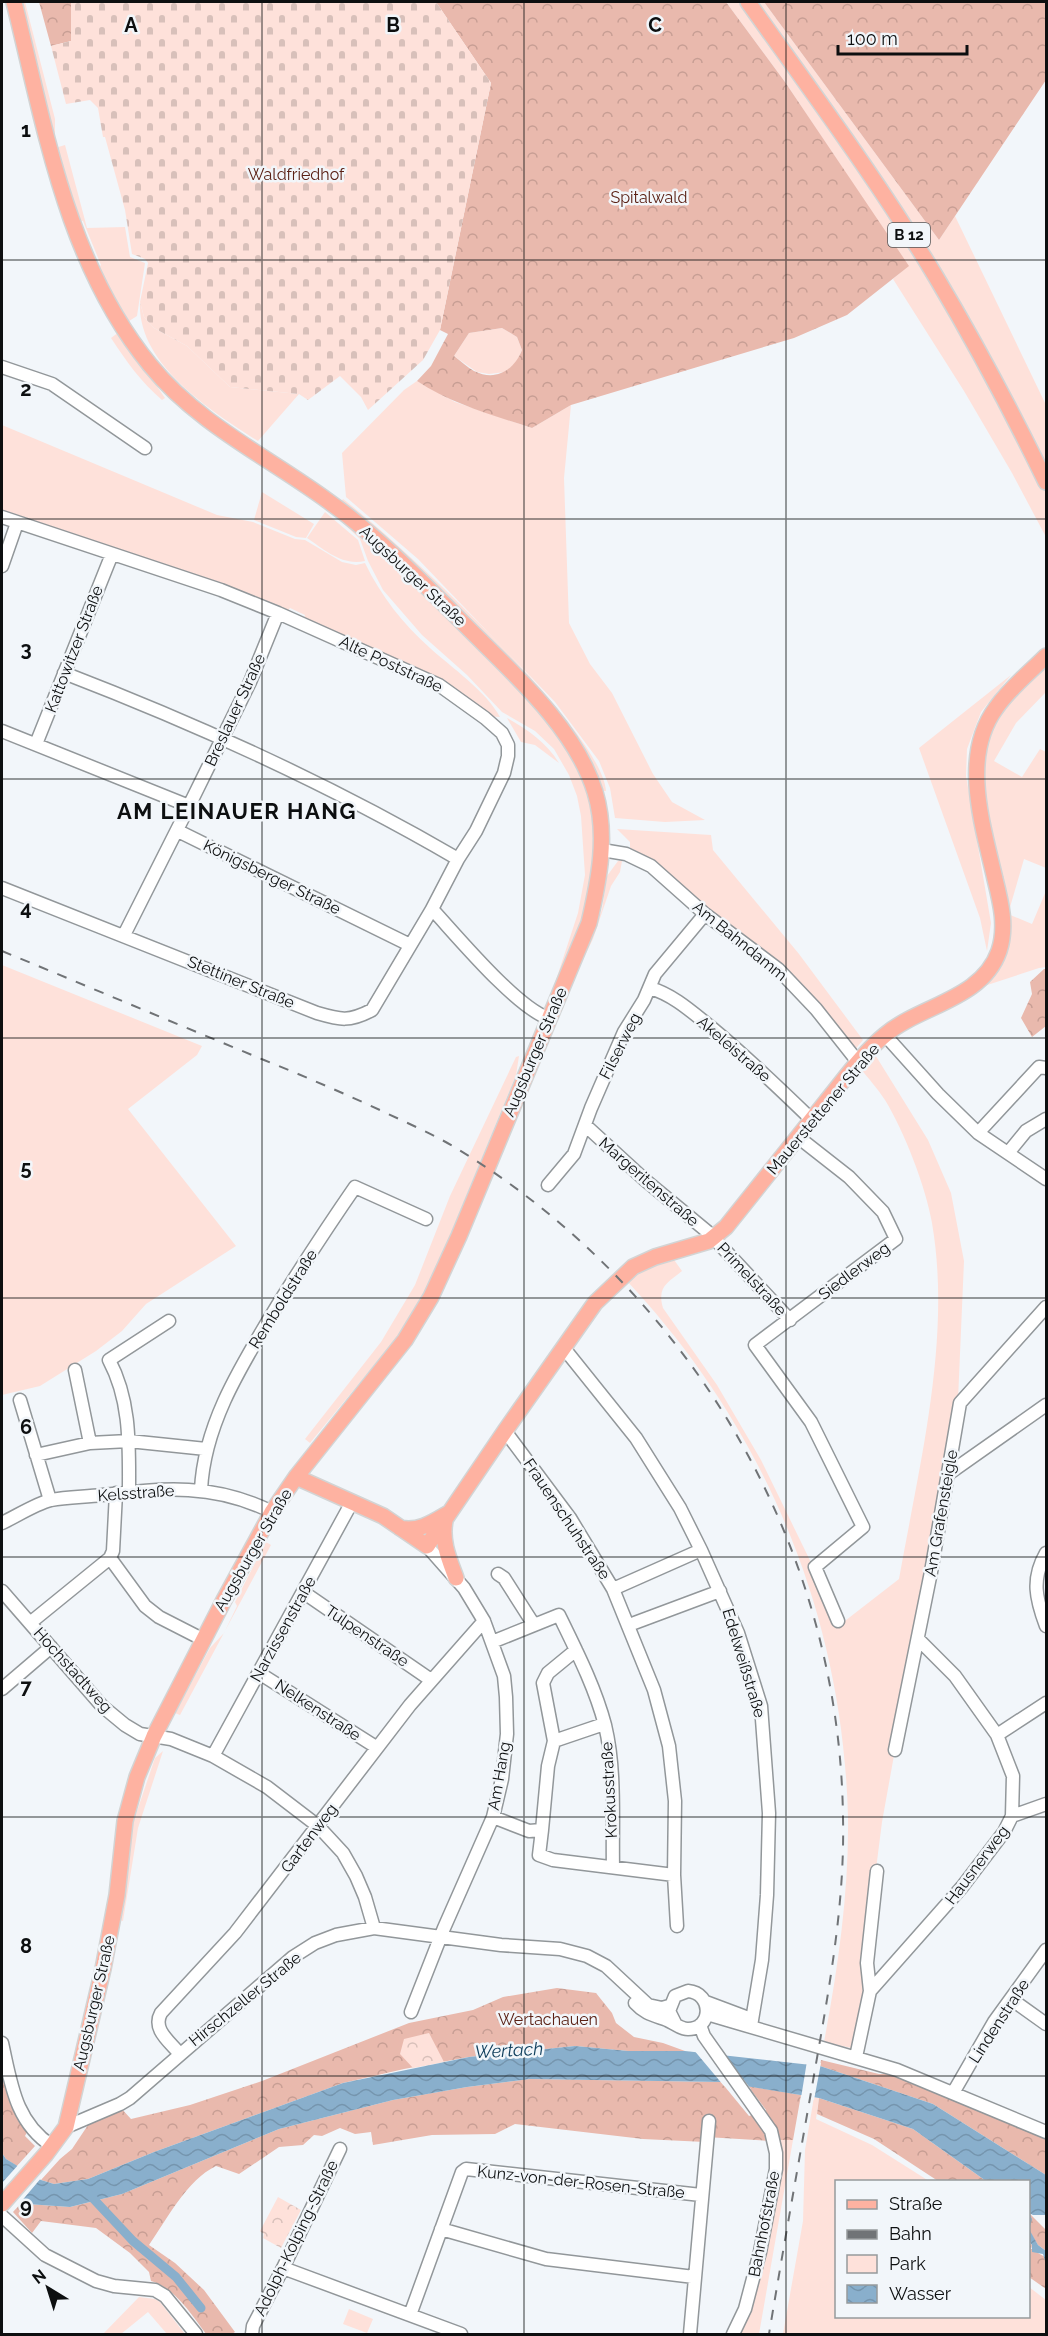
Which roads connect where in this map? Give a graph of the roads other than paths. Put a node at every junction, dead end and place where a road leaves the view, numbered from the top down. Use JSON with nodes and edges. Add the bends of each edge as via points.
{"nodes":[{"id":1,"x":14,"y":2,"type":"edge"},
{"id":2,"x":748,"y":2,"type":"edge"},
{"id":3,"x":2,"y":367,"type":"edge"},
{"id":4,"x":145,"y":448,"type":"dead end"},
{"id":5,"x":1047,"y":482,"type":"edge"},
{"id":6,"x":2,"y":517,"type":"edge"},
{"id":7,"x":17,"y":523,"type":"junction"},
{"id":8,"x":112,"y":554,"type":"junction"},
{"id":9,"x":2,"y":566,"type":"edge"},
{"id":10,"x":278,"y":613,"type":"junction"},
{"id":11,"x":1047,"y":656,"type":"edge"},
{"id":12,"x":64,"y":673,"type":"junction"},
{"id":13,"x":2,"y":731,"type":"edge"},
{"id":14,"x":223,"y":740,"type":"junction"},
{"id":15,"x":36,"y":744,"type":"junction"},
{"id":16,"x":189,"y":806,"type":"junction"},
{"id":17,"x":178,"y":831,"type":"junction"},
{"id":18,"x":602,"y":850,"type":"junction"},
{"id":19,"x":458,"y":859,"type":"junction"},
{"id":20,"x":2,"y":888,"type":"edge"},
{"id":21,"x":432,"y":909,"type":"junction"},
{"id":22,"x":705,"y":914,"type":"junction"},
{"id":23,"x":124,"y":935,"type":"junction"},
{"id":24,"x":410,"y":945,"type":"junction"},
{"id":25,"x":650,"y":988,"type":"junction"},
{"id":26,"x":548,"y":1018,"type":"junction"},
{"id":27,"x":885,"y":1035,"type":"junction"},
{"id":28,"x":858,"y":1062,"type":"junction"},
{"id":29,"x":1047,"y":1068,"type":"edge"},
{"id":30,"x":1047,"y":1119,"type":"edge"},
{"id":31,"x":812,"y":1120,"type":"junction"},
{"id":32,"x":585,"y":1125,"type":"junction"},
{"id":33,"x":978,"y":1133,"type":"junction"},
{"id":34,"x":798,"y":1137,"type":"junction"},
{"id":35,"x":1008,"y":1153,"type":"junction"},
{"id":36,"x":1047,"y":1179,"type":"edge"},
{"id":37,"x":548,"y":1185,"type":"dead end"},
{"id":38,"x":426,"y":1219,"type":"dead end"},
{"id":39,"x":714,"y":1238,"type":"junction"},
{"id":40,"x":1047,"y":1306,"type":"edge"},
{"id":41,"x":790,"y":1320,"type":"junction"},
{"id":42,"x":169,"y":1321,"type":"dead end"},
{"id":43,"x":563,"y":1347,"type":"junction"},
{"id":44,"x":75,"y":1370,"type":"dead end"},
{"id":45,"x":20,"y":1400,"type":"dead end"},
{"id":46,"x":1045,"y":1409,"type":"edge"},
{"id":47,"x":505,"y":1431,"type":"junction"},
{"id":48,"x":129,"y":1441,"type":"junction"},
{"id":49,"x":90,"y":1443,"type":"junction"},
{"id":50,"x":206,"y":1449,"type":"junction"},
{"id":51,"x":36,"y":1455,"type":"junction"},
{"id":52,"x":948,"y":1474,"type":"junction"},
{"id":53,"x":296,"y":1477,"type":"junction"},
{"id":54,"x":201,"y":1490,"type":"junction"},
{"id":55,"x":123,"y":1492,"type":"junction"},
{"id":56,"x":50,"y":1500,"type":"junction"},
{"id":57,"x":352,"y":1502,"type":"junction"},
{"id":58,"x":272,"y":1512,"type":"junction"},
{"id":59,"x":446,"y":1517,"type":"junction"},
{"id":60,"x":2,"y":1523,"type":"edge"},
{"id":61,"x":400,"y":1528,"type":"junction"},
{"id":62,"x":427,"y":1546,"type":"junction"},
{"id":63,"x":701,"y":1550,"type":"junction"},
{"id":64,"x":1047,"y":1552,"type":"edge"},
{"id":65,"x":110,"y":1558,"type":"junction"},
{"id":66,"x":498,"y":1574,"type":"dead end"},
{"id":67,"x":456,"y":1578,"type":"junction"},
{"id":68,"x":613,"y":1589,"type":"junction"},
{"id":69,"x":2,"y":1591,"type":"edge"},
{"id":70,"x":720,"y":1591,"type":"junction"},
{"id":71,"x":303,"y":1592,"type":"junction"},
{"id":72,"x":484,"y":1621,"type":"junction"},
{"id":73,"x":838,"y":1621,"type":"dead end"},
{"id":74,"x":30,"y":1623,"type":"junction"},
{"id":75,"x":534,"y":1625,"type":"junction"},
{"id":76,"x":629,"y":1625,"type":"junction"},
{"id":77,"x":1047,"y":1626,"type":"edge"},
{"id":78,"x":918,"y":1639,"type":"junction"},
{"id":79,"x":204,"y":1640,"type":"junction"},
{"id":80,"x":492,"y":1642,"type":"junction"},
{"id":81,"x":51,"y":1647,"type":"junction"},
{"id":82,"x":576,"y":1650,"type":"junction"},
{"id":83,"x":259,"y":1673,"type":"junction"},
{"id":84,"x":431,"y":1680,"type":"junction"},
{"id":85,"x":2,"y":1689,"type":"edge"},
{"id":86,"x":1047,"y":1703,"type":"edge"},
{"id":87,"x":604,"y":1724,"type":"junction"},
{"id":88,"x":997,"y":1735,"type":"junction"},
{"id":89,"x":154,"y":1736,"type":"junction"},
{"id":90,"x":554,"y":1741,"type":"junction"},
{"id":91,"x":376,"y":1748,"type":"junction"},
{"id":92,"x":895,"y":1750,"type":"dead end"},
{"id":93,"x":213,"y":1756,"type":"junction"},
{"id":94,"x":1047,"y":1804,"type":"edge"},
{"id":95,"x":1012,"y":1816,"type":"junction"},
{"id":96,"x":493,"y":1817,"type":"junction"},
{"id":97,"x":318,"y":1826,"type":"junction"},
{"id":98,"x":542,"y":1830,"type":"junction"},
{"id":99,"x":613,"y":1867,"type":"junction"},
{"id":100,"x":877,"y":1871,"type":"dead end"},
{"id":101,"x":674,"y":1875,"type":"junction"},
{"id":102,"x":677,"y":1926,"type":"dead end"},
{"id":103,"x":374,"y":1928,"type":"junction"},
{"id":104,"x":441,"y":1938,"type":"junction"},
{"id":105,"x":1047,"y":1950,"type":"edge"},
{"id":106,"x":688,"y":1990,"type":"junction"},
{"id":107,"x":870,"y":1990,"type":"junction"},
{"id":108,"x":1011,"y":1999,"type":"junction"},
{"id":109,"x":672,"y":2001,"type":"junction"},
{"id":110,"x":647,"y":2009,"type":"junction"},
{"id":111,"x":411,"y":2012,"type":"dead end"},
{"id":112,"x":704,"y":2014,"type":"junction"},
{"id":113,"x":751,"y":2023,"type":"junction"},
{"id":114,"x":1047,"y":2024,"type":"edge"},
{"id":115,"x":680,"y":2026,"type":"junction"},
{"id":116,"x":2,"y":2043,"type":"edge"},
{"id":117,"x":179,"y":2053,"type":"junction"},
{"id":118,"x":856,"y":2057,"type":"junction"},
{"id":119,"x":953,"y":2093,"type":"junction"},
{"id":120,"x":745,"y":2095,"type":"junction"},
{"id":121,"x":709,"y":2121,"type":"dead end"},
{"id":122,"x":66,"y":2127,"type":"junction"},
{"id":123,"x":1047,"y":2132,"type":"edge"},
{"id":124,"x":340,"y":2149,"type":"dead end"},
{"id":125,"x":49,"y":2150,"type":"junction"},
{"id":126,"x":701,"y":2195,"type":"junction"},
{"id":127,"x":2,"y":2203,"type":"edge"},
{"id":128,"x":2,"y":2216,"type":"edge"},
{"id":129,"x":441,"y":2229,"type":"junction"},
{"id":130,"x":283,"y":2268,"type":"junction"},
{"id":131,"x":694,"y":2277,"type":"junction"},
{"id":132,"x":410,"y":2315,"type":"junction"},
{"id":133,"x":252,"y":2330,"type":"edge"},
{"id":134,"x":196,"y":2334,"type":"edge"},
{"id":135,"x":242,"y":2334,"type":"edge"},
{"id":136,"x":460,"y":2334,"type":"edge"},
{"id":137,"x":690,"y":2334,"type":"edge"},
{"id":138,"x":733,"y":2334,"type":"edge"}],
"edges":[{"from":1,"to":18,"type":"main road","name":"Augsburger Straße","via":[[57,177],[82,249],[117,319],[150,365],[181,397],[236,441],[316,492],[371,535],[514,674],[570,741],[584,767],[595,792]]},
{"from":2,"to":5,"type":"main road","number":"B 12","via":[[935,275],[996,379]]},
{"from":3,"to":4,"type":"street","via":[[52,384]]},
{"from":6,"to":7,"type":"street","name":"Alte Poststraße"},
{"from":7,"to":8,"type":"street","name":"Alte Poststraße"},
{"from":7,"to":9,"type":"street"},
{"from":8,"to":10,"type":"street","name":"Alte Poststraße"},
{"from":8,"to":12,"type":"street","name":"Kattowitzer Straße"},
{"from":10,"to":14,"type":"street","name":"Breslauer Straße"},
{"from":10,"to":19,"type":"street","name":"Alte Poststraße","via":[[439,685],[501,733],[508,745],[504,773]]},
{"from":11,"to":27,"type":"main road","name":"Mauerstettener Straße","via":[[996,708],[982,735],[978,756],[981,819],[1002,911],[1003,934],[995,961],[967,990],[906,1019]]},
{"from":12,"to":14,"type":"street"},
{"from":12,"to":15,"type":"street","name":"Kattowitzer Straße"},
{"from":13,"to":15,"type":"street"},
{"from":14,"to":16,"type":"street","name":"Breslauer Straße"},
{"from":14,"to":19,"type":"street","via":[[389,818]]},
{"from":15,"to":16,"type":"street"},
{"from":16,"to":17,"type":"street"},
{"from":17,"to":23,"type":"street"},
{"from":17,"to":24,"type":"street","name":"Königsberger Straße"},
{"from":18,"to":22,"type":"street","name":"Am Bahndamm","via":[[626,854],[651,866]]},
{"from":18,"to":26,"type":"main road","name":"Augsburger Straße","via":[[588,922]]},
{"from":19,"to":21,"type":"street","name":"Alte Poststraße"},
{"from":20,"to":23,"type":"street","name":"Stettiner Straße"},
{"from":21,"to":24,"type":"street","name":"Stettiner Straße"},
{"from":21,"to":26,"type":"street","via":[[502,983],[534,1012]]},
{"from":22,"to":25,"type":"street","name":"Filserweg","via":[[655,974]]},
{"from":22,"to":28,"type":"street","name":"Am Bahndamm","via":[[778,969]]},
{"from":23,"to":24,"type":"street","name":"Stettiner Straße","via":[[341,1020],[372,1010]]},
{"from":25,"to":31,"type":"street","name":"Akeleistraße","via":[[665,993],[753,1062]]},
{"from":25,"to":32,"type":"street","name":"Filserweg","via":[[624,1032]]},
{"from":26,"to":53,"type":"main road","name":"Augsburger Straße","via":[[431,1297],[405,1340]]},
{"from":27,"to":28,"type":"main road","name":"Mauerstettener Straße"},
{"from":27,"to":33,"type":"street"},
{"from":28,"to":31,"type":"main road","name":"Mauerstettener Straße"},
{"from":29,"to":33,"type":"street","via":[[1039,1067]]},
{"from":30,"to":35,"type":"street","via":[[1026,1131]]},
{"from":31,"to":34,"type":"main road","name":"Mauerstettener Straße"},
{"from":32,"to":37,"type":"street","name":"Filserweg","via":[[574,1154]]},
{"from":32,"to":39,"type":"street","name":"Margeritenstraße"},
{"from":33,"to":35,"type":"street"},
{"from":34,"to":39,"type":"main road","name":"Mauerstettener Straße"},
{"from":34,"to":41,"type":"street","name":"Siedlerweg","via":[[849,1177],[883,1212],[896,1239]]},
{"from":35,"to":36,"type":"street"},
{"from":38,"to":50,"type":"street","name":"Remboldstraße","via":[[355,1187],[247,1356]]},
{"from":39,"to":41,"type":"street","name":"Primelstraße"},
{"from":39,"to":43,"type":"main road","name":"Mauerstettener Straße","via":[[633,1268],[596,1303]]},
{"from":40,"to":52,"type":"street","name":"Am Grafensteigle","via":[[960,1403]]},
{"from":41,"to":73,"type":"street","name":"Siedlerweg","via":[[755,1345],[811,1422],[863,1527],[815,1567]]},
{"from":42,"to":48,"type":"street","via":[[109,1360],[125,1398]]},
{"from":43,"to":47,"type":"main road","name":"Mauerstettener Straße"},
{"from":43,"to":63,"type":"street","name":"Edelweißstraße","via":[[636,1438]]},
{"from":44,"to":49,"type":"street"},
{"from":45,"to":51,"type":"street"},
{"from":46,"to":52,"type":"street"},
{"from":47,"to":59,"type":"main road","name":"Mauerstettener Straße"},
{"from":47,"to":68,"type":"street","name":"Frauenschuhstraße","via":[[570,1518]]},
{"from":48,"to":49,"type":"street"},
{"from":48,"to":50,"type":"street"},
{"from":48,"to":55,"type":"street"},
{"from":49,"to":51,"type":"street"},
{"from":50,"to":54,"type":"street","name":"Remboldstraße"},
{"from":51,"to":56,"type":"street"},
{"from":52,"to":78,"type":"street","name":"Am Grafensteigle"},
{"from":53,"to":57,"type":"main road"},
{"from":53,"to":58,"type":"main road","name":"Augsburger Straße"},
{"from":54,"to":55,"type":"street","name":"Kelsstraße"},
{"from":54,"to":58,"type":"street","name":"Kelsstraße"},
{"from":55,"to":56,"type":"street","name":"Kelsstraße"},
{"from":55,"to":65,"type":"street"},
{"from":56,"to":60,"type":"street","name":"Kelsstraße"},
{"from":57,"to":61,"type":"main road"},
{"from":57,"to":71,"type":"street","name":"Narzissenstraße"},
{"from":58,"to":79,"type":"main road","name":"Augsburger Straße"},
{"from":59,"to":61,"type":"main road","name":"Mauerstettener Straße","via":[[417,1529]]},
{"from":59,"to":62,"type":"main road","name":"Mauerstettener Straße"},
{"from":59,"to":67,"type":"main road","via":[[442,1533]]},
{"from":61,"to":62,"type":"main road"},
{"from":62,"to":67,"type":"street","name":"Am Hang"},
{"from":63,"to":68,"type":"street"},
{"from":63,"to":70,"type":"street","name":"Edelweißstraße"},
{"from":64,"to":77,"type":"street","via":[[1036,1587],[1037,1603]]},
{"from":65,"to":74,"type":"street"},
{"from":65,"to":79,"type":"street","via":[[145,1606]]},
{"from":66,"to":75,"type":"street"},
{"from":67,"to":72,"type":"street","name":"Am Hang"},
{"from":68,"to":76,"type":"street","name":"Frauenschuhstraße"},
{"from":69,"to":74,"type":"street","name":"Hochstadtweg"},
{"from":70,"to":76,"type":"street"},
{"from":70,"to":113,"type":"street","name":"Edelweißstraße","via":[[738,1633],[764,1733],[769,1813],[767,1895],[762,1960]]},
{"from":71,"to":83,"type":"street","name":"Narzissenstraße"},
{"from":71,"to":84,"type":"street","name":"Tulpenstraße"},
{"from":72,"to":80,"type":"street","name":"Am Hang"},
{"from":72,"to":84,"type":"street","name":"Gartenweg"},
{"from":74,"to":81,"type":"street","name":"Hochstadtweg"},
{"from":75,"to":80,"type":"street"},
{"from":75,"to":82,"type":"street","name":"Krokusstraße","via":[[559,1615]]},
{"from":76,"to":101,"type":"street","name":"Frauenschuhstraße","via":[[654,1690],[669,1746],[675,1801]]},
{"from":78,"to":88,"type":"street","name":"Hausnerweg","via":[[955,1676]]},
{"from":78,"to":92,"type":"street","name":"Am Grafensteigle"},
{"from":79,"to":89,"type":"main road","name":"Augsburger Straße"},
{"from":80,"to":96,"type":"street","name":"Am Hang","via":[[504,1676],[507,1726],[502,1779]]},
{"from":81,"to":85,"type":"street"},
{"from":81,"to":89,"type":"street","name":"Hochstadtweg","via":[[102,1706],[140,1734]]},
{"from":82,"to":87,"type":"street","name":"Krokusstraße"},
{"from":82,"to":90,"type":"street","via":[[554,1667],[543,1683]]},
{"from":83,"to":91,"type":"street","name":"Nelkenstraße"},
{"from":83,"to":93,"type":"street","name":"Narzissenstraße"},
{"from":84,"to":91,"type":"street","name":"Gartenweg"},
{"from":86,"to":88,"type":"street"},
{"from":87,"to":90,"type":"street"},
{"from":87,"to":99,"type":"street","name":"Krokusstraße","via":[[612,1779]]},
{"from":88,"to":95,"type":"street","name":"Hausnerweg","via":[[1013,1776]]},
{"from":89,"to":93,"type":"street","name":"Hochstadtweg"},
{"from":89,"to":122,"type":"main road","name":"Augsburger Straße","via":[[124,1821],[117,1895],[103,1969]]},
{"from":90,"to":98,"type":"street"},
{"from":91,"to":97,"type":"street","name":"Gartenweg"},
{"from":93,"to":97,"type":"street","name":"Hochstadtweg","via":[[267,1787]]},
{"from":94,"to":95,"type":"street"},
{"from":95,"to":107,"type":"street","name":"Hausnerweg","via":[[963,1887]]},
{"from":96,"to":98,"type":"street","via":[[529,1831]]},
{"from":96,"to":104,"type":"street","name":"Am Hang"},
{"from":97,"to":103,"type":"street","name":"Hochstadtweg","via":[[343,1853],[356,1876]]},
{"from":97,"to":117,"type":"street","name":"Gartenweg","via":[[235,1933],[161,2013],[158,2028]]},
{"from":98,"to":99,"type":"street","via":[[539,1856]]},
{"from":99,"to":101,"type":"street"},
{"from":100,"to":107,"type":"street","via":[[867,1963]]},
{"from":101,"to":102,"type":"street","name":"Frauenschuhstraße"},
{"from":103,"to":104,"type":"street","name":"Hirschzeller Straße"},
{"from":103,"to":117,"type":"street","name":"Hirschzeller Straße","via":[[315,1943]]},
{"from":104,"to":110,"type":"street","name":"Hirschzeller Straße","via":[[577,1952],[618,1976]]},
{"from":104,"to":111,"type":"street","name":"Am Hang"},
{"from":105,"to":108,"type":"street","name":"Lindenstraße"},
{"from":106,"to":109,"type":"street"},
{"from":106,"to":109,"type":"street","via":[[676,1981]]},
{"from":106,"to":112,"type":"street","via":[[697,1993]]},
{"from":107,"to":118,"type":"street"},
{"from":108,"to":114,"type":"street"},
{"from":108,"to":119,"type":"street","name":"Lindenstraße"},
{"from":109,"to":110,"type":"street","via":[[662,2008]]},
{"from":109,"to":115,"type":"street","via":[[670,2016]]},
{"from":110,"to":115,"type":"street","name":"Hirschzeller Straße"},
{"from":112,"to":113,"type":"street","via":[[727,2014]]},
{"from":112,"to":115,"type":"street"},
{"from":112,"to":120,"type":"street","via":[[704,2037]]},
{"from":113,"to":118,"type":"street","via":[[789,2039]]},
{"from":115,"to":120,"type":"street"},
{"from":116,"to":125,"type":"street","via":[[17,2102],[27,2124]]},
{"from":117,"to":122,"type":"street","name":"Hirschzeller Straße","via":[[130,2098]]},
{"from":118,"to":119,"type":"street"},
{"from":119,"to":123,"type":"street"},
{"from":120,"to":138,"type":"street","name":"Bahnhofstraße","via":[[774,2141],[776,2169],[745,2309]]},
{"from":121,"to":126,"type":"street"},
{"from":122,"to":125,"type":"main road","name":"Augsburger Straße"},
{"from":124,"to":130,"type":"street","name":"Adolph-Kolping-Straße"},
{"from":125,"to":127,"type":"main road","name":"Augsburger Straße"},
{"from":126,"to":129,"type":"street","name":"Kunz-von-der-Rosen-Straße","via":[[466,2169]]},
{"from":126,"to":131,"type":"street"},
{"from":128,"to":134,"type":"street","via":[[45,2254],[96,2281],[155,2290],[171,2302]]},
{"from":129,"to":131,"type":"street","via":[[546,2259]]},
{"from":129,"to":132,"type":"street"},
{"from":130,"to":132,"type":"street"},
{"from":130,"to":133,"type":"street","name":"Adolph-Kolping-Straße"},
{"from":131,"to":137,"type":"street"},
{"from":132,"to":136,"type":"street"},
{"from":133,"to":135,"type":"street","name":"Adolph-Kolping-Straße"}]}
